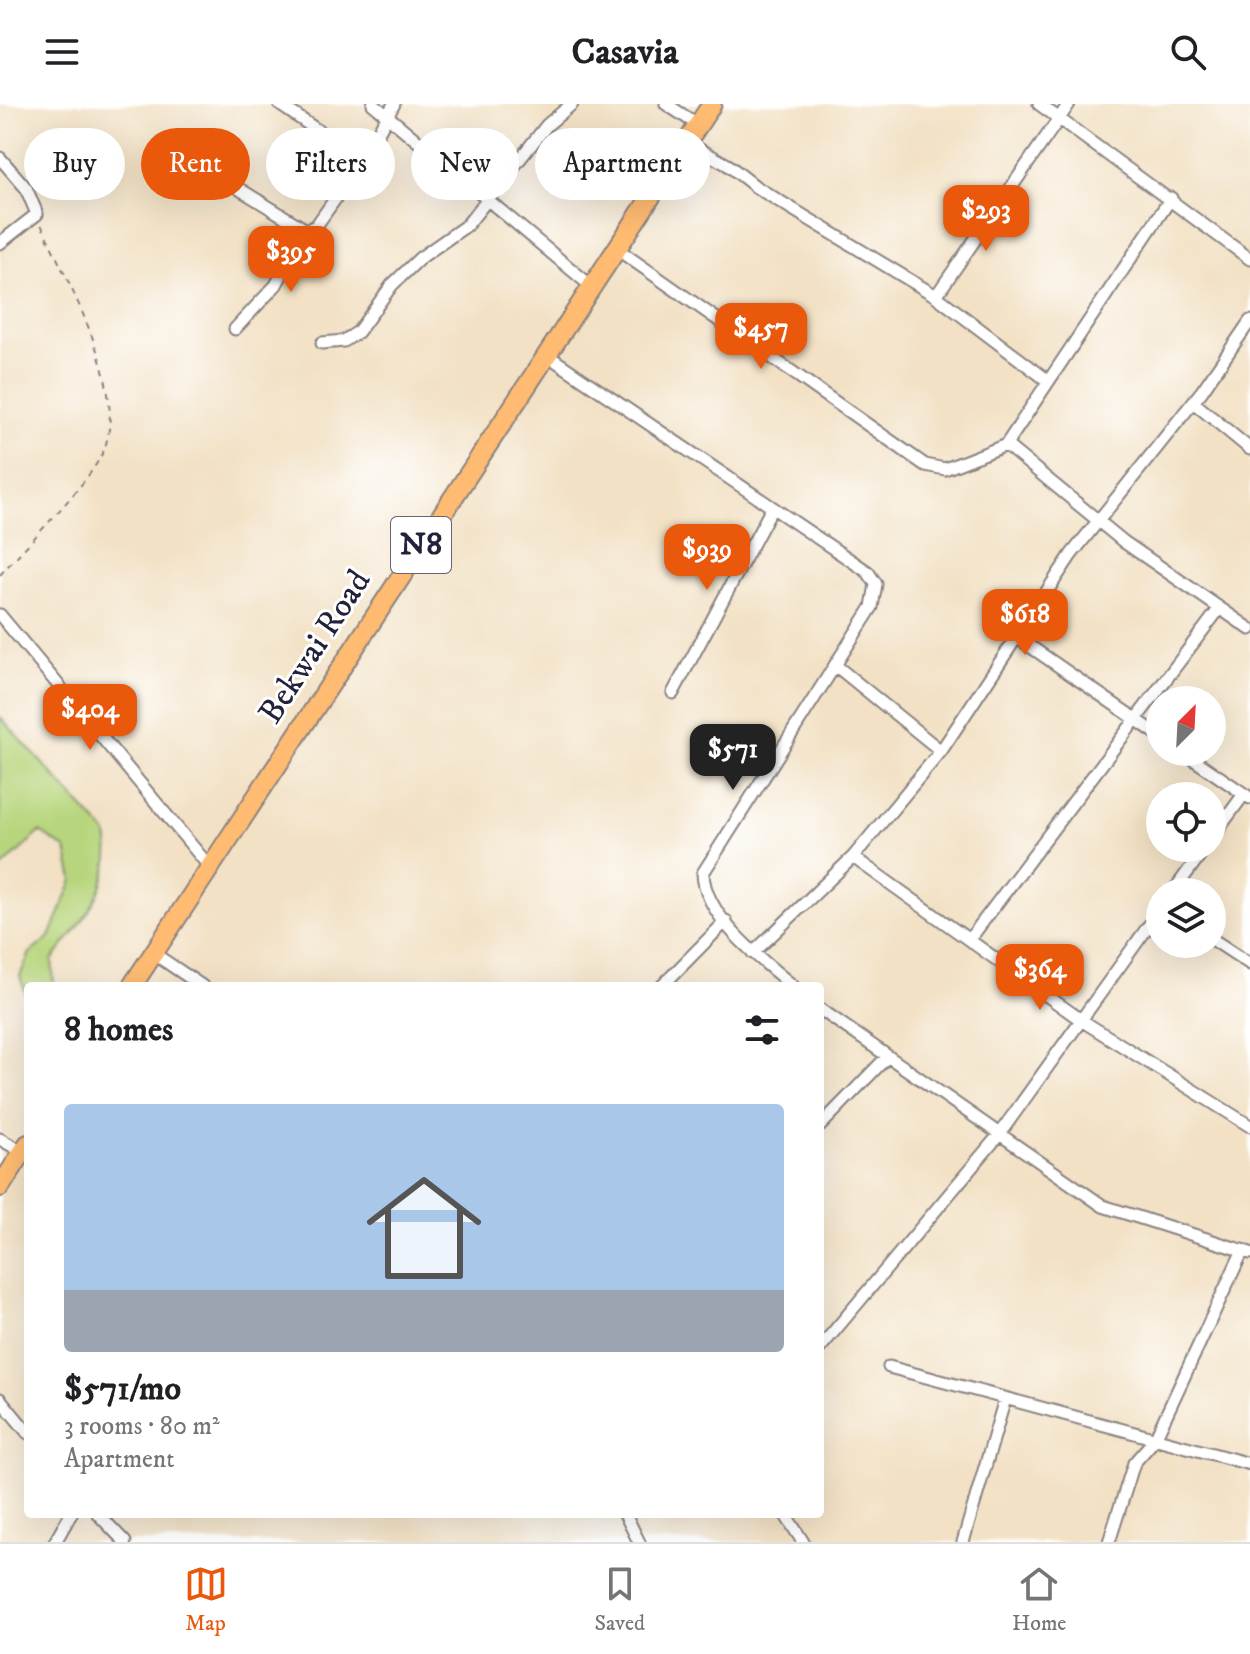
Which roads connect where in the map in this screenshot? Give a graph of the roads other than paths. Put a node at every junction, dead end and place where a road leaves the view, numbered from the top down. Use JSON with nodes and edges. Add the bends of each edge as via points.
{"nodes":[{"id":1,"x":279,"y":104,"type":"edge"},
{"id":2,"x":373,"y":104,"type":"edge"},
{"id":3,"x":572,"y":104,"type":"edge"},
{"id":4,"x":666,"y":104,"type":"edge"},
{"id":5,"x":712,"y":104,"type":"edge"},
{"id":6,"x":1039,"y":104,"type":"edge"},
{"id":7,"x":1069,"y":104,"type":"edge"},
{"id":8,"x":392,"y":110,"type":"edge"},
{"id":9,"x":1059,"y":118,"type":"junction"},
{"id":10,"x":698,"y":125,"type":"junction"},
{"id":11,"x":314,"y":128,"type":"edge"},
{"id":12,"x":381,"y":128,"type":"edge"},
{"id":13,"x":412,"y":128,"type":"edge"},
{"id":14,"x":696,"y":128,"type":"edge"},
{"id":15,"x":710,"y":155,"type":"edge"},
{"id":16,"x":0,"y":158,"type":"edge"},
{"id":17,"x":519,"y":160,"type":"edge"},
{"id":18,"x":250,"y":196,"type":"edge"},
{"id":19,"x":1171,"y":198,"type":"junction"},
{"id":20,"x":334,"y":200,"type":"edge"},
{"id":21,"x":487,"y":200,"type":"edge"},
{"id":22,"x":492,"y":200,"type":"edge"},
{"id":23,"x":649,"y":200,"type":"edge"},
{"id":24,"x":306,"y":230,"type":"junction"},
{"id":25,"x":0,"y":243,"type":"edge"},
{"id":26,"x":617,"y":249,"type":"junction"},
{"id":27,"x":1250,"y":259,"type":"edge"},
{"id":28,"x":591,"y":286,"type":"junction"},
{"id":29,"x":936,"y":296,"type":"junction"},
{"id":30,"x":1250,"y":321,"type":"edge"},
{"id":31,"x":235,"y":329,"type":"dead end"},
{"id":32,"x":322,"y":343,"type":"dead end"},
{"id":33,"x":547,"y":355,"type":"junction"},
{"id":34,"x":1047,"y":380,"type":"junction"},
{"id":35,"x":1193,"y":402,"type":"junction"},
{"id":36,"x":1006,"y":445,"type":"junction"},
{"id":37,"x":1250,"y":449,"type":"edge"},
{"id":38,"x":772,"y":508,"type":"junction"},
{"id":39,"x":1096,"y":521,"type":"junction"},
{"id":40,"x":1219,"y":609,"type":"junction"},
{"id":41,"x":0,"y":615,"type":"edge"},
{"id":42,"x":1250,"y":629,"type":"edge"},
{"id":43,"x":1018,"y":638,"type":"junction"},
{"id":44,"x":835,"y":665,"type":"junction"},
{"id":45,"x":673,"y":693,"type":"dead end"},
{"id":46,"x":1135,"y":719,"type":"junction"},
{"id":47,"x":1146,"y":726,"type":"edge"},
{"id":48,"x":941,"y":751,"type":"junction"},
{"id":49,"x":1203,"y":766,"type":"edge"},
{"id":50,"x":1247,"y":796,"type":"edge"},
{"id":51,"x":1226,"y":821,"type":"edge"},
{"id":52,"x":853,"y":857,"type":"junction"},
{"id":53,"x":208,"y":865,"type":"junction"},
{"id":54,"x":726,"y":921,"type":"junction"},
{"id":55,"x":1146,"y":929,"type":"edge"},
{"id":56,"x":969,"y":940,"type":"junction"},
{"id":57,"x":1226,"y":948,"type":"edge"},
{"id":58,"x":153,"y":953,"type":"junction"},
{"id":59,"x":753,"y":953,"type":"junction"},
{"id":60,"x":1250,"y":964,"type":"edge"},
{"id":61,"x":135,"y":982,"type":"edge"},
{"id":62,"x":196,"y":982,"type":"edge"},
{"id":63,"x":666,"y":982,"type":"edge"},
{"id":64,"x":788,"y":982,"type":"edge"},
{"id":65,"x":824,"y":1012,"type":"edge"},
{"id":66,"x":1081,"y":1020,"type":"junction"},
{"id":67,"x":886,"y":1058,"type":"junction"},
{"id":68,"x":824,"y":1122,"type":"edge"},
{"id":69,"x":1250,"y":1126,"type":"edge"},
{"id":70,"x":998,"y":1136,"type":"junction"},
{"id":71,"x":0,"y":1139,"type":"edge"},
{"id":72,"x":24,"y":1147,"type":"edge"},
{"id":73,"x":24,"y":1151,"type":"edge"},
{"id":74,"x":0,"y":1187,"type":"edge"},
{"id":75,"x":1247,"y":1252,"type":"edge"},
{"id":76,"x":824,"y":1343,"type":"edge"},
{"id":77,"x":889,"y":1367,"type":"dead end"},
{"id":78,"x":0,"y":1399,"type":"edge"},
{"id":79,"x":1005,"y":1399,"type":"junction"},
{"id":80,"x":24,"y":1428,"type":"edge"},
{"id":81,"x":1155,"y":1439,"type":"junction"},
{"id":82,"x":1250,"y":1464,"type":"edge"},
{"id":83,"x":69,"y":1518,"type":"edge"},
{"id":84,"x":102,"y":1518,"type":"edge"},
{"id":85,"x":627,"y":1518,"type":"edge"},
{"id":86,"x":788,"y":1518,"type":"edge"},
{"id":87,"x":55,"y":1542,"type":"edge"},
{"id":88,"x":125,"y":1542,"type":"edge"},
{"id":89,"x":639,"y":1542,"type":"edge"},
{"id":90,"x":803,"y":1542,"type":"edge"},
{"id":91,"x":963,"y":1542,"type":"edge"},
{"id":92,"x":1109,"y":1542,"type":"edge"}],
"edges":[{"from":1,"to":11,"type":"street"},
{"from":2,"to":8,"type":"street"},
{"from":3,"to":17,"type":"street"},
{"from":4,"to":10,"type":"street"},
{"from":5,"to":10,"type":"highway","name":"Bekwai Road","number":"N8"},
{"from":6,"to":9,"type":"street"},
{"from":7,"to":9,"type":"street"},
{"from":8,"to":12,"type":"street"},
{"from":8,"to":13,"type":"street"},
{"from":9,"to":19,"type":"street"},
{"from":9,"to":29,"type":"street"},
{"from":10,"to":14,"type":"highway","name":"Bekwai Road","number":"N8"},
{"from":15,"to":29,"type":"street"},
{"from":16,"to":25,"type":"street","via":[[26,188],[37,214]]},
{"from":18,"to":24,"type":"street"},
{"from":19,"to":27,"type":"street"},
{"from":19,"to":34,"type":"street"},
{"from":20,"to":24,"type":"street","via":[[316,226]]},
{"from":21,"to":32,"type":"street","via":[[467,225],[392,285],[358,332],[344,341]]},
{"from":22,"to":28,"type":"street"},
{"from":23,"to":26,"type":"highway","name":"Bekwai Road","number":"N8"},
{"from":24,"to":31,"type":"street","via":[[276,285]]},
{"from":26,"to":28,"type":"highway","name":"Bekwai Road","number":"N8"},
{"from":26,"to":36,"type":"street","via":[[925,465],[945,469]]},
{"from":28,"to":33,"type":"highway","name":"Bekwai Road","number":"N8"},
{"from":29,"to":34,"type":"street"},
{"from":30,"to":35,"type":"street"},
{"from":33,"to":38,"type":"street"},
{"from":33,"to":53,"type":"highway","name":"Bekwai Road","number":"N8"},
{"from":34,"to":36,"type":"street"},
{"from":35,"to":37,"type":"street"},
{"from":35,"to":39,"type":"street"},
{"from":36,"to":39,"type":"street"},
{"from":38,"to":44,"type":"street","via":[[868,572],[876,584],[872,607]]},
{"from":38,"to":45,"type":"street"},
{"from":39,"to":40,"type":"street"},
{"from":39,"to":43,"type":"street"},
{"from":40,"to":42,"type":"street"},
{"from":40,"to":46,"type":"street"},
{"from":41,"to":53,"type":"street"},
{"from":43,"to":46,"type":"street"},
{"from":43,"to":48,"type":"street"},
{"from":44,"to":48,"type":"street"},
{"from":44,"to":54,"type":"street","via":[[703,873],[709,900]]},
{"from":46,"to":47,"type":"street"},
{"from":46,"to":56,"type":"street"},
{"from":48,"to":52,"type":"street"},
{"from":49,"to":50,"type":"street"},
{"from":50,"to":51,"type":"street"},
{"from":52,"to":56,"type":"street"},
{"from":52,"to":59,"type":"street"},
{"from":53,"to":58,"type":"highway","name":"Bekwai Road","number":"N8"},
{"from":54,"to":59,"type":"street"},
{"from":54,"to":63,"type":"street"},
{"from":55,"to":66,"type":"street"},
{"from":56,"to":66,"type":"street"},
{"from":57,"to":60,"type":"street"},
{"from":58,"to":61,"type":"highway","name":"Bekwai Road","number":"N8"},
{"from":58,"to":62,"type":"street"},
{"from":59,"to":64,"type":"street"},
{"from":65,"to":67,"type":"street"},
{"from":66,"to":69,"type":"street"},
{"from":66,"to":70,"type":"street"},
{"from":67,"to":68,"type":"street"},
{"from":67,"to":70,"type":"street"},
{"from":70,"to":75,"type":"street","via":[[1103,1206]]},
{"from":70,"to":76,"type":"street"},
{"from":71,"to":72,"type":"street"},
{"from":73,"to":74,"type":"highway"},
{"from":75,"to":81,"type":"street"},
{"from":77,"to":79,"type":"street"},
{"from":78,"to":80,"type":"street"},
{"from":79,"to":81,"type":"street"},
{"from":79,"to":91,"type":"street"},
{"from":81,"to":82,"type":"street"},
{"from":81,"to":92,"type":"street","via":[[1134,1463]]},
{"from":83,"to":87,"type":"street"},
{"from":84,"to":88,"type":"street"},
{"from":85,"to":89,"type":"street"},
{"from":86,"to":90,"type":"street"}]}
